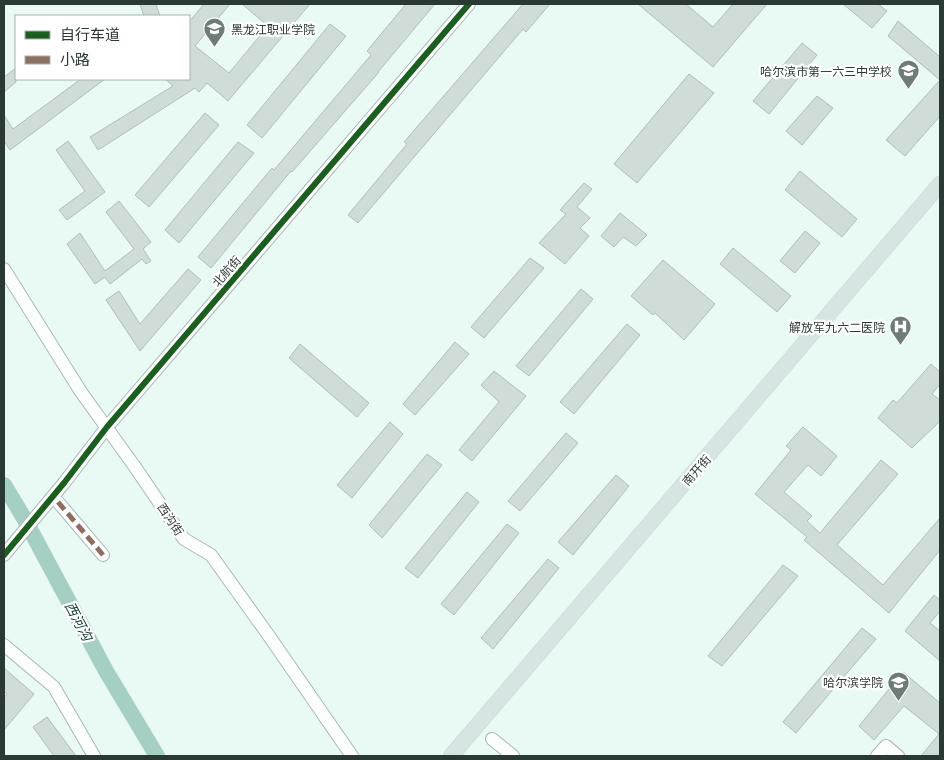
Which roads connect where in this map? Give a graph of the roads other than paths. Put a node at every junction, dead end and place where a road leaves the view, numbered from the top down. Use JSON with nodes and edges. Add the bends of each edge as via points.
{"nodes":[{"id":1,"x":469,"y":4,"type":"edge"},
{"id":2,"x":940,"y":184,"type":"edge"},
{"id":3,"x":4,"y":269,"type":"edge"},
{"id":4,"x":107,"y":427,"type":"junction"},
{"id":5,"x":58,"y":502,"type":"dead end"},
{"id":6,"x":4,"y":555,"type":"edge"},
{"id":7,"x":103,"y":555,"type":"dead end"},
{"id":8,"x":4,"y":645,"type":"edge"},
{"id":9,"x":492,"y":739,"type":"dead end"},
{"id":10,"x":94,"y":756,"type":"edge"},
{"id":11,"x":352,"y":756,"type":"edge"},
{"id":12,"x":451,"y":756,"type":"edge"},
{"id":13,"x":513,"y":756,"type":"edge"},
{"id":14,"x":877,"y":756,"type":"edge"},
{"id":15,"x":898,"y":756,"type":"edge"}],
"edges":[{"from":1,"to":4,"type":"street","name":"北航街"},
{"from":2,"to":12,"type":"main road","name":"南开街"},
{"from":3,"to":4,"type":"street","name":"西沟街","via":[[81,392]]},
{"from":4,"to":6,"type":"street","name":"北航街"},
{"from":4,"to":11,"type":"street","name":"西沟街","via":[[184,539],[211,555]]},
{"from":5,"to":7,"type":"street"},
{"from":8,"to":10,"type":"street","via":[[54,687]]},
{"from":9,"to":13,"type":"street"},
{"from":14,"to":15,"type":"street","via":[[886,746]]}]}
